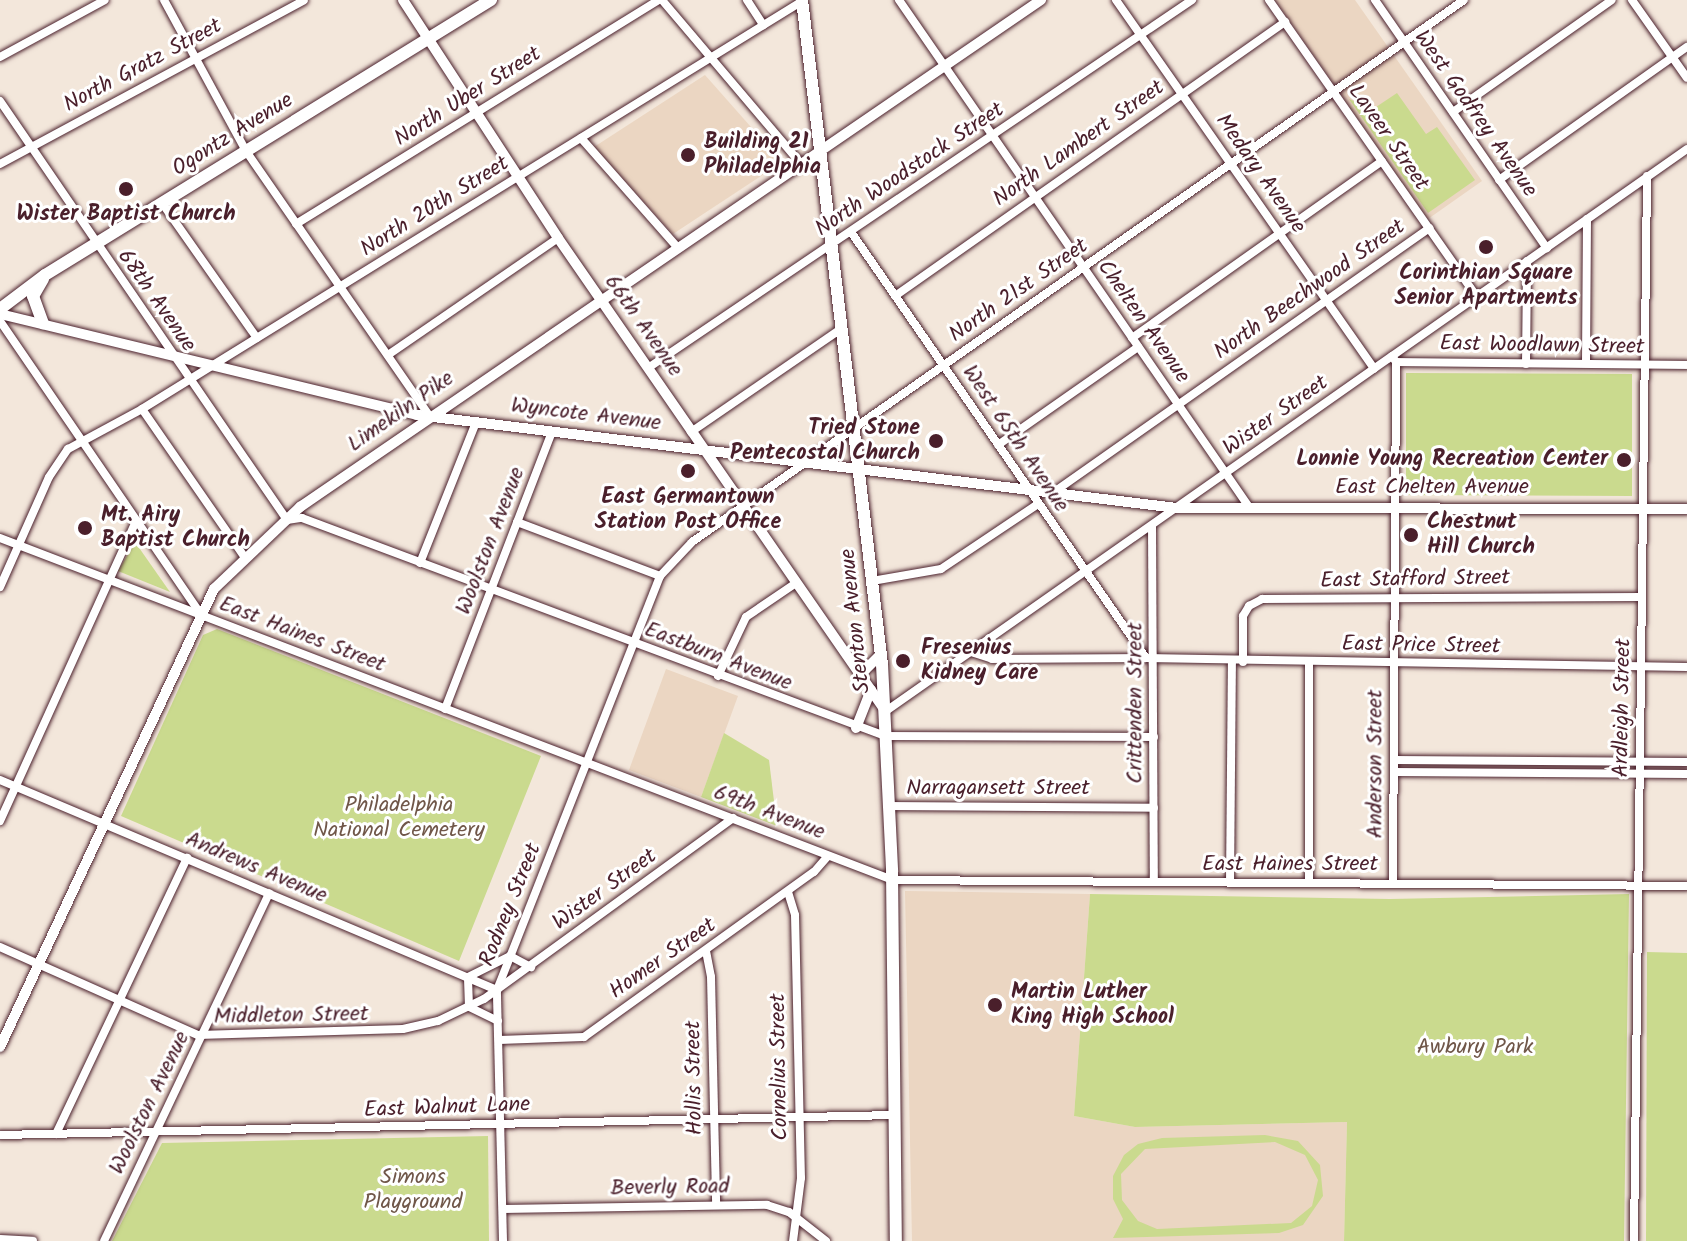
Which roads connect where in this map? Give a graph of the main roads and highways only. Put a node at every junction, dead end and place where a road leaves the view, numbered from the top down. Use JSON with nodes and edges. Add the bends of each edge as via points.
{"nodes":[{"id":1,"x":491,"y":0,"type":"edge"},
{"id":2,"x":803,"y":0,"type":"edge"},
{"id":3,"x":45,"y":275,"type":"junction"},
{"id":4,"x":0,"y":312,"type":"edge"},
{"id":5,"x":43,"y":323,"type":"road end"},
{"id":6,"x":896,"y":1241,"type":"edge"}],
"edges":[{"from":1,"to":3,"type":"main road","name":"Ogontz Avenue"},
{"from":2,"to":6,"type":"main road","name":"Stenton Avenue","via":[[886,711]]},
{"from":3,"to":4,"type":"main road","name":"Ogontz Avenue"},
{"from":3,"to":5,"type":"main road","via":[[33,296]]}]}
